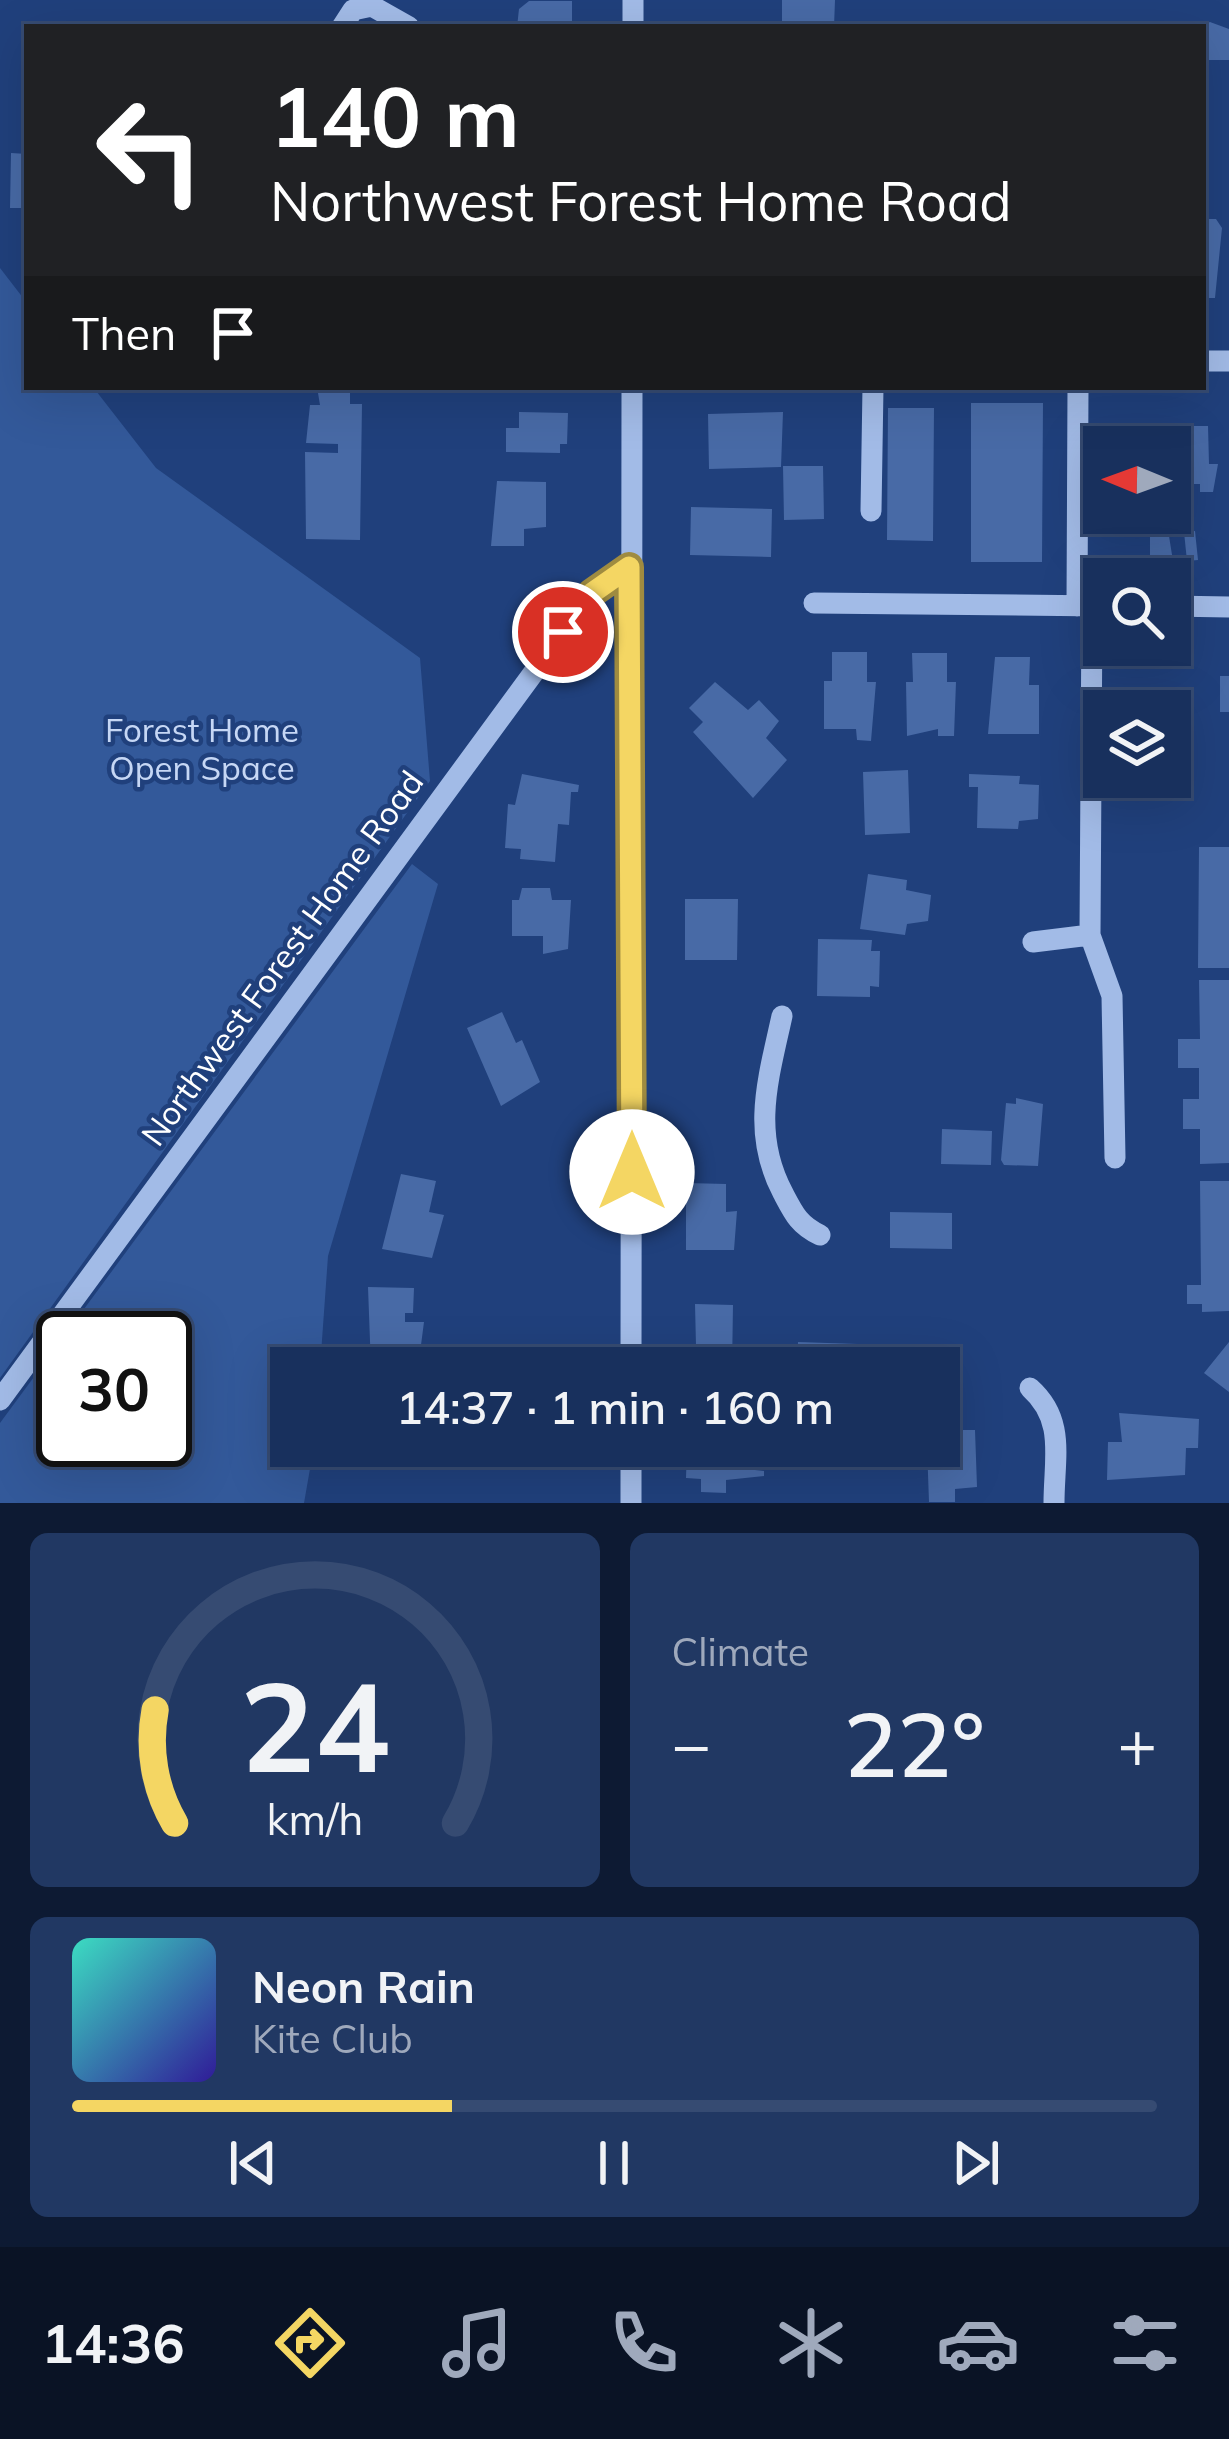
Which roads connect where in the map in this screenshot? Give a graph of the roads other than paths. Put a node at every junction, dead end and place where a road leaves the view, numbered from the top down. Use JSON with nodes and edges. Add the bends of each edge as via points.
{"nodes":[{"id":1,"x":348,"y":18,"type":"edge"},
{"id":2,"x":404,"y":24,"type":"edge"},
{"id":3,"x":632,"y":390,"type":"edge"},
{"id":4,"x":873,"y":390,"type":"edge"},
{"id":5,"x":1078,"y":390,"type":"edge"},
{"id":6,"x":871,"y":511,"type":"dead end"},
{"id":7,"x":1088,"y":558,"type":"edge"},
{"id":8,"x":629,"y":567,"type":"junction"},
{"id":9,"x":814,"y":603,"type":"dead end"},
{"id":10,"x":1083,"y":606,"type":"edge"},
{"id":11,"x":1191,"y":606,"type":"edge"},
{"id":12,"x":1229,"y":607,"type":"edge"},
{"id":13,"x":1091,"y":666,"type":"edge"},
{"id":14,"x":1090,"y":935,"type":"junction"},
{"id":15,"x":1033,"y":942,"type":"dead end"},
{"id":16,"x":782,"y":1016,"type":"dead end"},
{"id":17,"x":1115,"y":1158,"type":"dead end"},
{"id":18,"x":820,"y":1235,"type":"dead end"},
{"id":19,"x":631,"y":1347,"type":"edge"},
{"id":20,"x":1030,"y":1388,"type":"dead end"},
{"id":21,"x":0,"y":1400,"type":"edge"},
{"id":22,"x":631,"y":1467,"type":"edge"},
{"id":23,"x":631,"y":1503,"type":"edge"},
{"id":24,"x":1054,"y":1503,"type":"edge"}],
"edges":[{"from":1,"to":2,"type":"street","via":[[372,6]]},
{"from":3,"to":8,"type":"street"},
{"from":4,"to":6,"type":"street"},
{"from":5,"to":7,"type":"street"},
{"from":8,"to":19,"type":"street"},
{"from":8,"to":21,"type":"street","name":"Northwest Forest Home Road","via":[[592,593]]},
{"from":9,"to":10,"type":"street"},
{"from":11,"to":12,"type":"street"},
{"from":13,"to":14,"type":"street"},
{"from":14,"to":15,"type":"street"},
{"from":14,"to":17,"type":"street","via":[[1112,996]]},
{"from":16,"to":18,"type":"street","via":[[761,1109],[767,1163],[799,1225]]},
{"from":20,"to":24,"type":"street","via":[[1051,1406]]},
{"from":22,"to":23,"type":"street"}]}
